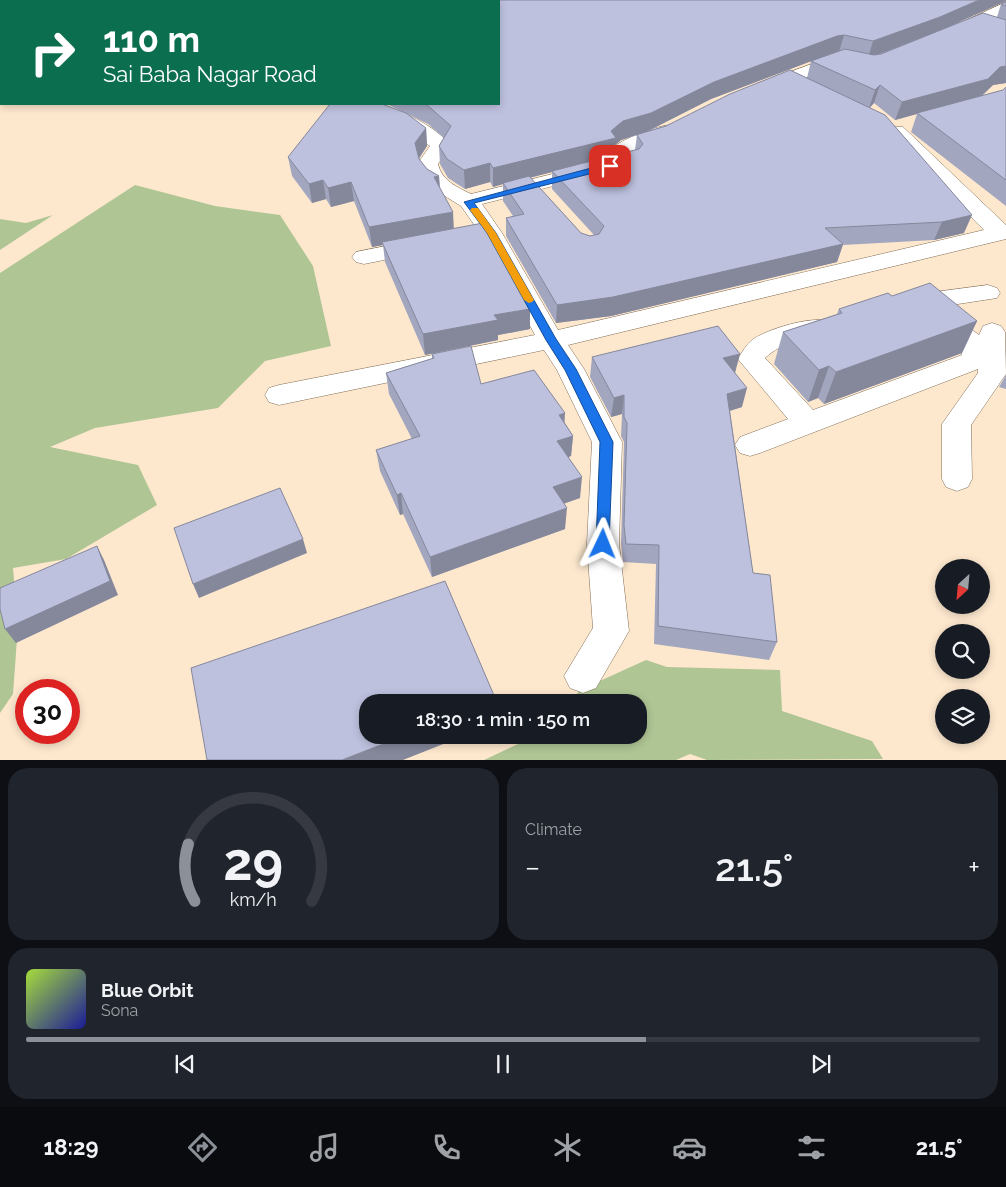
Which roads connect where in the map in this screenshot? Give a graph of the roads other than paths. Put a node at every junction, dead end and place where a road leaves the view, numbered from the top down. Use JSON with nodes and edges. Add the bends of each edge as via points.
{"nodes":[{"id":1,"x":1002,"y":18,"type":"edge"},
{"id":2,"x":941,"y":38,"type":"edge"},
{"id":3,"x":868,"y":65,"type":"edge"},
{"id":4,"x":787,"y":78,"type":"junction"},
{"id":5,"x":814,"y":91,"type":"edge"},
{"id":6,"x":744,"y":95,"type":"edge"},
{"id":7,"x":375,"y":108,"type":"edge"},
{"id":8,"x":692,"y":118,"type":"edge"},
{"id":9,"x":893,"y":125,"type":"edge"},
{"id":10,"x":534,"y":185,"type":"junction"},
{"id":11,"x":469,"y":202,"type":"junction"},
{"id":12,"x":550,"y":202,"type":"edge"},
{"id":13,"x":1003,"y":233,"type":"edge"},
{"id":14,"x":440,"y":242,"type":"edge"},
{"id":15,"x":364,"y":257,"type":"dead end"},
{"id":16,"x":846,"y":320,"type":"edge"},
{"id":17,"x":551,"y":340,"type":"junction"},
{"id":18,"x":992,"y":345,"type":"edge"},
{"id":19,"x":280,"y":395,"type":"dead end"},
{"id":20,"x":808,"y":424,"type":"junction"},
{"id":21,"x":750,"y":445,"type":"dead end"},
{"id":22,"x":957,"y":479,"type":"dead end"},
{"id":23,"x":582,"y":676,"type":"dead end"}],
"edges":[{"from":1,"to":2,"type":"street","via":[[977,21]]},
{"from":3,"to":4,"type":"street","via":[[839,59]]},
{"from":4,"to":5,"type":"street"},
{"from":4,"to":6,"type":"street"},
{"from":7,"to":11,"type":"street","via":[[401,119],[440,145],[428,164],[431,174],[440,185]]},
{"from":8,"to":10,"type":"street","via":[[656,137],[621,150],[629,161]]},
{"from":9,"to":13,"type":"street"},
{"from":10,"to":11,"type":"street"},
{"from":10,"to":12,"type":"street"},
{"from":11,"to":17,"type":"street","via":[[480,235]]},
{"from":13,"to":17,"type":"street"},
{"from":14,"to":15,"type":"street"},
{"from":16,"to":20,"type":"street","via":[[778,337],[755,350],[751,359]]},
{"from":17,"to":19,"type":"street"},
{"from":17,"to":23,"type":"street","via":[[570,369],[606,442],[603,544],[611,631]]},
{"from":18,"to":18,"type":"street","via":[[978,354],[974,345],[907,305],[987,288]]},
{"from":18,"to":20,"type":"street"},
{"from":18,"to":22,"type":"street","via":[[992,374],[956,424]]},
{"from":20,"to":21,"type":"street"}]}
